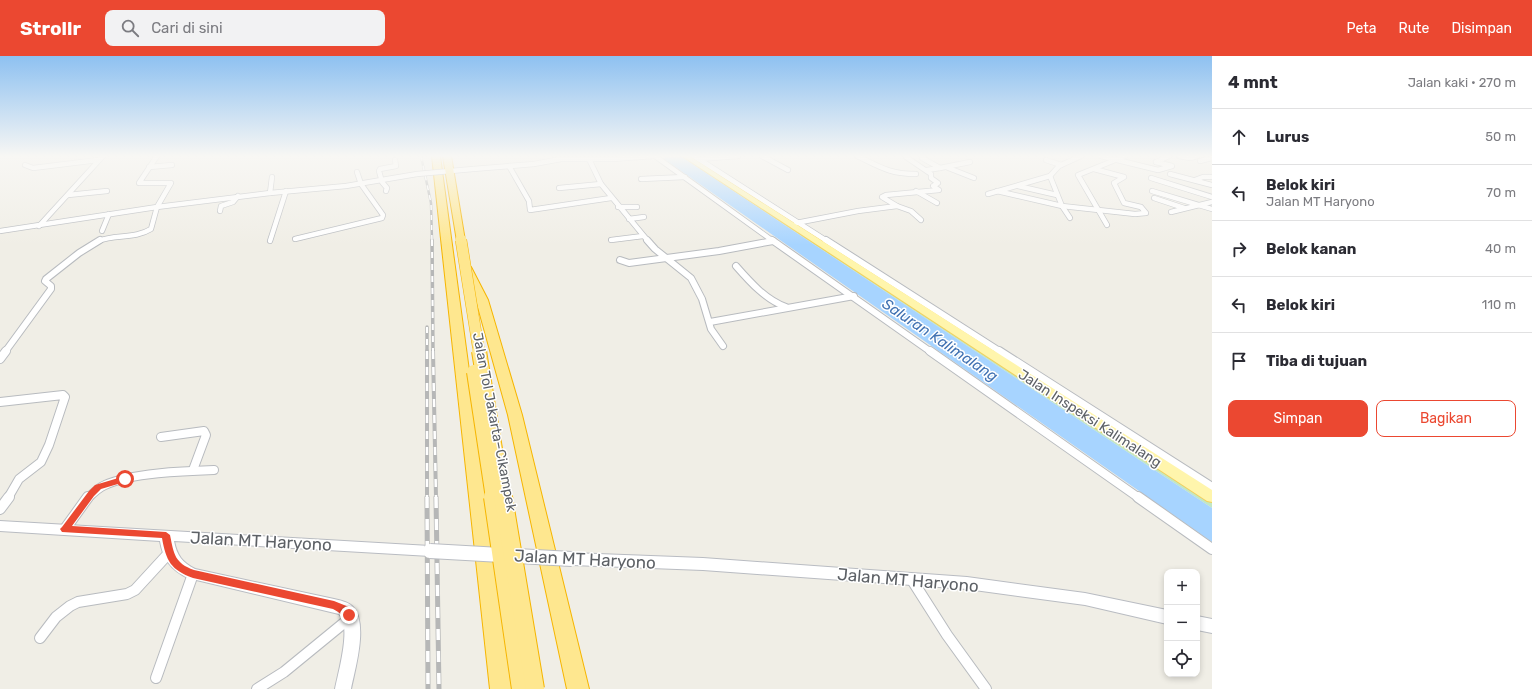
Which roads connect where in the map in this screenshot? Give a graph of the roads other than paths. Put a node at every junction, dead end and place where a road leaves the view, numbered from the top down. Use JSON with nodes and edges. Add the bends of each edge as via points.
{"nodes":[{"id":1,"x":74,"y":186,"type":"edge"},
{"id":2,"x":170,"y":186,"type":"edge"},
{"id":3,"x":271,"y":186,"type":"edge"},
{"id":4,"x":345,"y":186,"type":"edge"},
{"id":5,"x":362,"y":186,"type":"edge"},
{"id":6,"x":385,"y":186,"type":"edge"},
{"id":7,"x":440,"y":186,"type":"edge"},
{"id":8,"x":445,"y":186,"type":"edge"},
{"id":9,"x":451,"y":186,"type":"edge"},
{"id":10,"x":451,"y":186,"type":"edge"},
{"id":11,"x":521,"y":186,"type":"edge"},
{"id":12,"x":585,"y":186,"type":"edge"},
{"id":13,"x":602,"y":186,"type":"edge"},
{"id":14,"x":697,"y":186,"type":"edge"},
{"id":15,"x":735,"y":186,"type":"edge"},
{"id":16,"x":934,"y":186,"type":"edge"},
{"id":17,"x":1016,"y":186,"type":"joint"},
{"id":18,"x":1054,"y":186,"type":"edge"},
{"id":19,"x":1084,"y":186,"type":"edge"},
{"id":20,"x":1115,"y":186,"type":"edge"},
{"id":21,"x":1175,"y":186,"type":"edge"},
{"id":22,"x":560,"y":188,"type":"dead end"},
{"id":23,"x":107,"y":191,"type":"dead end"},
{"id":24,"x":286,"y":191,"type":"junction"},
{"id":25,"x":386,"y":191,"type":"dead end"},
{"id":26,"x":916,"y":191,"type":"junction"},
{"id":27,"x":997,"y":191,"type":"junction"},
{"id":28,"x":1152,"y":191,"type":"dead end"},
{"id":29,"x":270,"y":192,"type":"junction"},
{"id":30,"x":988,"y":194,"type":"dead end"},
{"id":31,"x":68,"y":195,"type":"junction"},
{"id":32,"x":1057,"y":195,"type":"junction"},
{"id":33,"x":238,"y":196,"type":"junction"},
{"id":34,"x":1212,"y":197,"type":"edge"},
{"id":35,"x":611,"y":198,"type":"junction"},
{"id":36,"x":1154,"y":198,"type":"dead end"},
{"id":37,"x":1212,"y":202,"type":"edge"},
{"id":38,"x":936,"y":203,"type":"dead end"},
{"id":39,"x":1197,"y":204,"type":"junction"},
{"id":40,"x":618,"y":206,"type":"junction"},
{"id":41,"x":897,"y":206,"type":"junction"},
{"id":42,"x":1062,"y":206,"type":"junction"},
{"id":43,"x":157,"y":207,"type":"junction"},
{"id":44,"x":637,"y":207,"type":"dead end"},
{"id":45,"x":1185,"y":208,"type":"junction"},
{"id":46,"x":1212,"y":209,"type":"edge"},
{"id":47,"x":220,"y":211,"type":"dead end"},
{"id":48,"x":1099,"y":211,"type":"junction"},
{"id":49,"x":1171,"y":212,"type":"dead end"},
{"id":50,"x":109,"y":214,"type":"junction"},
{"id":51,"x":644,"y":218,"type":"dead end"},
{"id":52,"x":1070,"y":218,"type":"dead end"},
{"id":53,"x":629,"y":219,"type":"junction"},
{"id":54,"x":921,"y":220,"type":"dead end"},
{"id":55,"x":794,"y":223,"type":"junction"},
{"id":56,"x":1107,"y":225,"type":"dead end"},
{"id":57,"x":39,"y":226,"type":"junction"},
{"id":58,"x":0,"y":231,"type":"edge"},
{"id":59,"x":102,"y":231,"type":"dead end"},
{"id":60,"x":643,"y":236,"type":"junction"},
{"id":61,"x":295,"y":239,"type":"dead end"},
{"id":62,"x":270,"y":240,"type":"dead end"},
{"id":63,"x":611,"y":240,"type":"dead end"},
{"id":64,"x":773,"y":241,"type":"junction"},
{"id":65,"x":667,"y":258,"type":"junction"},
{"id":66,"x":620,"y":260,"type":"dead end"},
{"id":67,"x":736,"y":266,"type":"dead end"},
{"id":68,"x":466,"y":267,"type":"junction"},
{"id":69,"x":854,"y":296,"type":"junction"},
{"id":70,"x":789,"y":308,"type":"junction"},
{"id":71,"x":710,"y":322,"type":"junction"},
{"id":72,"x":723,"y":346,"type":"dead end"},
{"id":73,"x":10,"y":347,"type":"junction"},
{"id":74,"x":0,"y":348,"type":"edge"},
{"id":75,"x":0,"y":358,"type":"edge"},
{"id":76,"x":0,"y":402,"type":"edge"},
{"id":77,"x":160,"y":437,"type":"dead end"},
{"id":78,"x":193,"y":470,"type":"junction"},
{"id":79,"x":214,"y":470,"type":"dead end"},
{"id":80,"x":1212,"y":487,"type":"edge"},
{"id":81,"x":1212,"y":497,"type":"edge"},
{"id":82,"x":0,"y":509,"type":"edge"},
{"id":83,"x":0,"y":526,"type":"edge"},
{"id":84,"x":65,"y":529,"type":"junction"},
{"id":85,"x":166,"y":535,"type":"junction"},
{"id":86,"x":1212,"y":549,"type":"edge"},
{"id":87,"x":169,"y":553,"type":"junction"},
{"id":88,"x":193,"y":574,"type":"junction"},
{"id":89,"x":912,"y":580,"type":"junction"},
{"id":90,"x":1164,"y":616,"type":"edge"},
{"id":91,"x":351,"y":618,"type":"junction"},
{"id":92,"x":1200,"y":624,"type":"edge"},
{"id":93,"x":1212,"y":626,"type":"edge"},
{"id":94,"x":40,"y":638,"type":"dead end"},
{"id":95,"x":156,"y":678,"type":"dead end"},
{"id":96,"x":257,"y":689,"type":"edge"},
{"id":97,"x":343,"y":689,"type":"edge"},
{"id":98,"x":501,"y":689,"type":"edge"},
{"id":99,"x":521,"y":689,"type":"edge"},
{"id":100,"x":535,"y":689,"type":"edge"},
{"id":101,"x":543,"y":689,"type":"edge"},
{"id":102,"x":578,"y":689,"type":"edge"},
{"id":103,"x":986,"y":689,"type":"edge"}],
"edges":[{"from":1,"to":31,"type":"street"},
{"from":2,"to":43,"type":"street"},
{"from":3,"to":29,"type":"street"},
{"from":4,"to":24,"type":"street"},
{"from":5,"to":61,"type":"street","via":[[383,215],[382,218]]},
{"from":6,"to":25,"type":"street"},
{"from":7,"to":98,"type":"highway","name":"Jalan Tol Jakarta–Cikampek"},
{"from":8,"to":99,"type":"highway","bridge":true},
{"from":9,"to":68,"type":"highway","name":"Jalan Tol Jakarta–Cikampek"},
{"from":10,"to":100,"type":"highway","bridge":true},
{"from":11,"to":35,"type":"street","via":[[530,201],[530,210]]},
{"from":12,"to":22,"type":"street"},
{"from":13,"to":35,"type":"street"},
{"from":14,"to":64,"type":"street"},
{"from":15,"to":55,"type":"main road","name":"Jalan Inspeksi Kalimalang"},
{"from":16,"to":26,"type":"street","via":[[939,190]]},
{"from":17,"to":27,"type":"street"},
{"from":17,"to":32,"type":"street"},
{"from":18,"to":32,"type":"street"},
{"from":19,"to":48,"type":"street"},
{"from":20,"to":48,"type":"street","via":[[1124,203],[1137,205],[1146,211],[1144,214],[1135,214]]},
{"from":21,"to":34,"type":"street"},
{"from":23,"to":31,"type":"street"},
{"from":24,"to":29,"type":"street"},
{"from":24,"to":62,"type":"street"},
{"from":26,"to":38,"type":"street"},
{"from":26,"to":41,"type":"street","via":[[882,197]]},
{"from":27,"to":30,"type":"street"},
{"from":27,"to":42,"type":"street"},
{"from":28,"to":39,"type":"street"},
{"from":29,"to":33,"type":"street"},
{"from":31,"to":57,"type":"street"},
{"from":32,"to":42,"type":"street"},
{"from":33,"to":43,"type":"street"},
{"from":33,"to":47,"type":"street","via":[[233,202],[220,206]]},
{"from":35,"to":40,"type":"street"},
{"from":36,"to":45,"type":"street"},
{"from":37,"to":39,"type":"street"},
{"from":39,"to":45,"type":"street"},
{"from":39,"to":46,"type":"street"},
{"from":40,"to":44,"type":"street"},
{"from":40,"to":53,"type":"street"},
{"from":41,"to":54,"type":"street","via":[[910,211]]},
{"from":41,"to":55,"type":"street"},
{"from":42,"to":48,"type":"street"},
{"from":42,"to":52,"type":"street"},
{"from":43,"to":50,"type":"street"},
{"from":43,"to":73,"type":"street","via":[[152,229],[148,232],[106,238],[85,249],[45,280],[51,289]]},
{"from":45,"to":49,"type":"street"},
{"from":48,"to":56,"type":"street"},
{"from":50,"to":57,"type":"street"},
{"from":50,"to":59,"type":"street"},
{"from":51,"to":53,"type":"street"},
{"from":53,"to":60,"type":"street"},
{"from":55,"to":80,"type":"street","name":"Jalan Inspeksi Kalimalang"},
{"from":55,"to":81,"type":"main road","name":"Jalan Inspeksi Kalimalang"},
{"from":57,"to":58,"type":"street"},
{"from":60,"to":63,"type":"street"},
{"from":60,"to":65,"type":"street"},
{"from":64,"to":65,"type":"street"},
{"from":64,"to":69,"type":"street"},
{"from":65,"to":66,"type":"street","via":[[629,264]]},
{"from":65,"to":71,"type":"street","via":[[691,278]]},
{"from":67,"to":70,"type":"street","via":[[765,297]]},
{"from":68,"to":101,"type":"highway","name":"Jalan Tol Jakarta–Cikampek"},
{"from":68,"to":102,"type":"highway","via":[[482,300],[515,415]]},
{"from":69,"to":70,"type":"street"},
{"from":69,"to":86,"type":"street"},
{"from":70,"to":71,"type":"street"},
{"from":71,"to":72,"type":"street","via":[[711,329]]},
{"from":73,"to":74,"type":"street"},
{"from":73,"to":75,"type":"street"},
{"from":76,"to":82,"type":"street","via":[[63,395],[65,397],[41,462],[19,479]]},
{"from":77,"to":78,"type":"street","via":[[204,431],[206,435]]},
{"from":78,"to":79,"type":"street"},
{"from":78,"to":84,"type":"street","via":[[125,479],[98,487]]},
{"from":83,"to":84,"type":"main road","name":"Jalan MT Haryono"},
{"from":84,"to":85,"type":"main road","name":"Jalan MT Haryono"},
{"from":85,"to":87,"type":"main road"},
{"from":85,"to":89,"type":"main road","name":"Jalan MT Haryono","bridge":true,"via":[[572,559],[703,564]]},
{"from":87,"to":88,"type":"main road","via":[[175,564]]},
{"from":87,"to":94,"type":"street","via":[[135,590],[70,606],[56,617]]},
{"from":88,"to":91,"type":"main road","via":[[334,605],[346,610]]},
{"from":88,"to":95,"type":"street"},
{"from":89,"to":90,"type":"main road","name":"Jalan MT Haryono","via":[[967,583],[1085,599]]},
{"from":89,"to":103,"type":"street"},
{"from":91,"to":96,"type":"street","via":[[284,672]]},
{"from":91,"to":97,"type":"main road","via":[[353,630]]},
{"from":92,"to":93,"type":"main road"}]}
